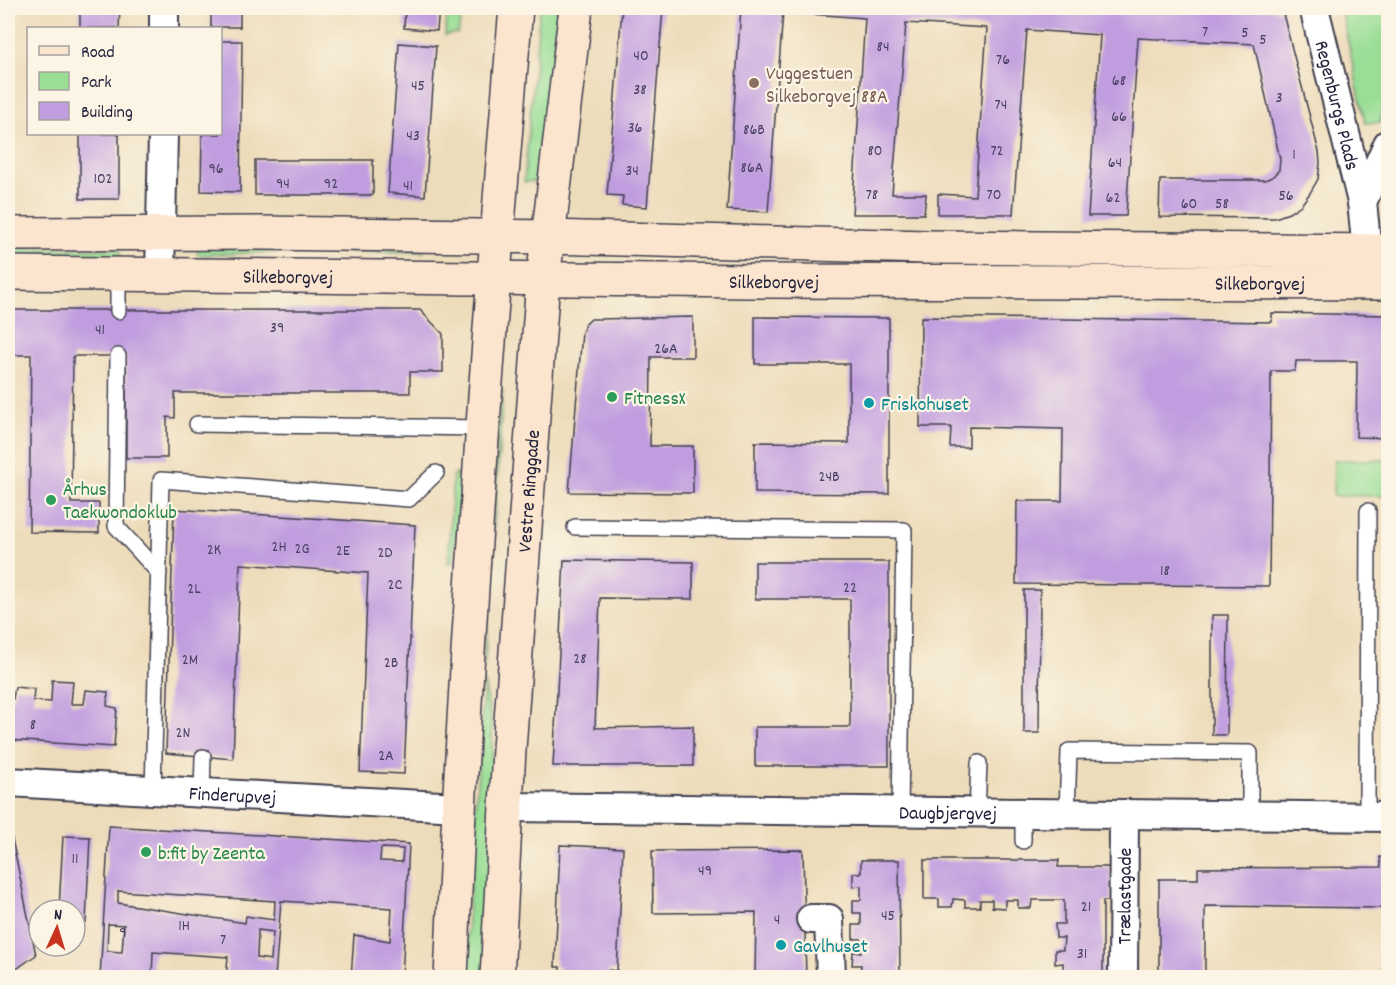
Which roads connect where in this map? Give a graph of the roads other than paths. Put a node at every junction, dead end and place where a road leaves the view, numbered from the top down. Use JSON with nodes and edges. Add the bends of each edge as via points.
{"nodes":[{"id":1,"x":164,"y":8,"type":"edge"},
{"id":2,"x":516,"y":8,"type":"edge"},
{"id":3,"x":576,"y":8,"type":"edge"},
{"id":4,"x":1314,"y":8,"type":"edge"},
{"id":5,"x":164,"y":27,"type":"edge"},
{"id":6,"x":163,"y":135,"type":"edge"},
{"id":7,"x":1389,"y":144,"type":"edge"},
{"id":8,"x":1362,"y":202,"type":"junction"},
{"id":9,"x":8,"y":234,"type":"edge"},
{"id":10,"x":161,"y":235,"type":"junction"},
{"id":11,"x":496,"y":237,"type":"junction"},
{"id":12,"x":548,"y":237,"type":"junction"},
{"id":13,"x":1378,"y":267,"type":"edge"},
{"id":14,"x":8,"y":273,"type":"edge"},
{"id":15,"x":118,"y":274,"type":"junction"},
{"id":16,"x":160,"y":274,"type":"junction"},
{"id":17,"x":493,"y":278,"type":"junction"},
{"id":18,"x":543,"y":279,"type":"junction"},
{"id":19,"x":118,"y":311,"type":"dead end"},
{"id":20,"x":118,"y":356,"type":"dead end"},
{"id":21,"x":197,"y":424,"type":"dead end"},
{"id":22,"x":483,"y":428,"type":"junction"},
{"id":23,"x":436,"y":473,"type":"dead end"},
{"id":24,"x":1368,"y":511,"type":"dead end"},
{"id":25,"x":575,"y":527,"type":"dead end"},
{"id":26,"x":159,"y":573,"type":"junction"},
{"id":27,"x":203,"y":757,"type":"dead end"},
{"id":28,"x":980,"y":763,"type":"dead end"},
{"id":29,"x":8,"y":782,"type":"edge"},
{"id":30,"x":153,"y":791,"type":"junction"},
{"id":31,"x":202,"y":794,"type":"junction"},
{"id":32,"x":458,"y":807,"type":"junction"},
{"id":33,"x":507,"y":807,"type":"junction"},
{"id":34,"x":900,"y":813,"type":"junction"},
{"id":35,"x":977,"y":813,"type":"junction"},
{"id":36,"x":1067,"y":814,"type":"junction"},
{"id":37,"x":1124,"y":814,"type":"junction"},
{"id":38,"x":1250,"y":816,"type":"junction"},
{"id":39,"x":1378,"y":817,"type":"edge"},
{"id":40,"x":811,"y":919,"type":"dead end"},
{"id":41,"x":451,"y":978,"type":"edge"},
{"id":42,"x":497,"y":978,"type":"edge"},
{"id":43,"x":831,"y":978,"type":"edge"},
{"id":44,"x":1123,"y":978,"type":"edge"}],
"edges":[{"from":1,"to":5,"type":"street"},
{"from":2,"to":11,"type":"street"},
{"from":3,"to":12,"type":"street","name":"Vestre Ringgade"},
{"from":4,"to":8,"type":"street","name":"Regenburgs Plads"},
{"from":6,"to":10,"type":"street"},
{"from":7,"to":8,"type":"street","name":"Regenburgs Plads"},
{"from":8,"to":13,"type":"street","name":"Regenburgs Plads"},
{"from":9,"to":10,"type":"street","name":"Silkeborgvej"},
{"from":10,"to":11,"type":"street","name":"Silkeborgvej"},
{"from":10,"to":16,"type":"street"},
{"from":11,"to":12,"type":"street","name":"Silkeborgvej"},
{"from":11,"to":17,"type":"street"},
{"from":12,"to":13,"type":"street","name":"Silkeborgvej"},
{"from":12,"to":18,"type":"street","name":"Vestre Ringgade"},
{"from":13,"to":18,"type":"street","name":"Silkeborgvej"},
{"from":14,"to":15,"type":"street","name":"Silkeborgvej"},
{"from":15,"to":16,"type":"street","name":"Silkeborgvej"},
{"from":15,"to":19,"type":"lane"},
{"from":16,"to":17,"type":"street","name":"Silkeborgvej"},
{"from":17,"to":18,"type":"street","name":"Silkeborgvej"},
{"from":17,"to":22,"type":"street"},
{"from":18,"to":33,"type":"street","name":"Vestre Ringgade"},
{"from":20,"to":26,"type":"lane","via":[[116,526]]},
{"from":21,"to":22,"type":"lane"},
{"from":22,"to":32,"type":"street"},
{"from":23,"to":26,"type":"lane","via":[[410,499],[161,480]]},
{"from":24,"to":39,"type":"lane"},
{"from":25,"to":34,"type":"lane","via":[[904,530],[895,672]]},
{"from":26,"to":30,"type":"lane"},
{"from":27,"to":31,"type":"lane"},
{"from":28,"to":35,"type":"lane"},
{"from":29,"to":30,"type":"street","name":"Finderupvej"},
{"from":30,"to":31,"type":"street","name":"Finderupvej"},
{"from":31,"to":32,"type":"street","name":"Finderupvej"},
{"from":32,"to":41,"type":"street"},
{"from":33,"to":34,"type":"street","name":"Daugbjergvej"},
{"from":33,"to":42,"type":"street","name":"Vestre Ringgade"},
{"from":34,"to":35,"type":"street","name":"Daugbjergvej"},
{"from":35,"to":36,"type":"street","name":"Daugbjergvej","via":[[1023,827]]},
{"from":36,"to":37,"type":"street","name":"Daugbjergvej"},
{"from":36,"to":38,"type":"lane","via":[[1069,751],[1250,753]]},
{"from":37,"to":38,"type":"street","name":"Daugbjergvej"},
{"from":37,"to":44,"type":"street","name":"Trælastgade"},
{"from":38,"to":39,"type":"street","name":"Daugbjergvej"},
{"from":40,"to":43,"type":"street","via":[[829,919]]}]}
